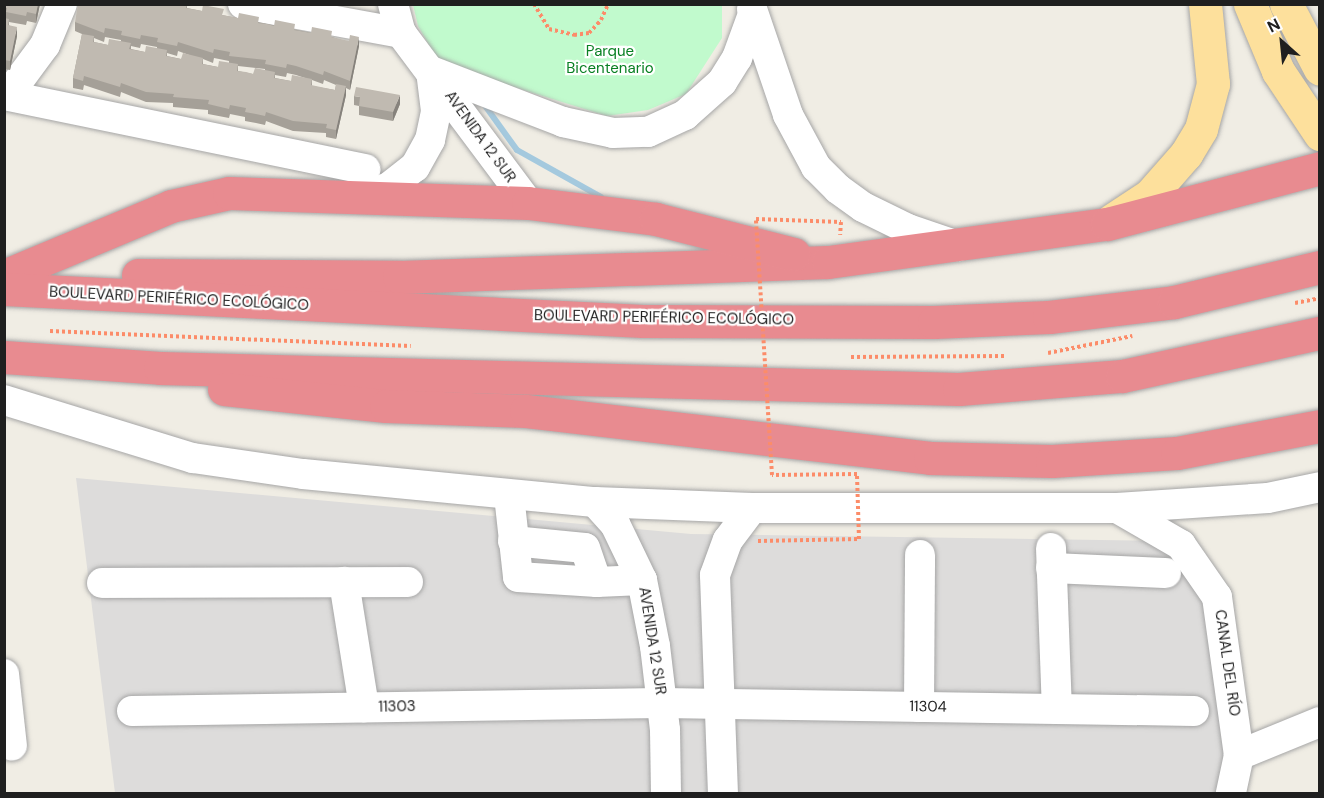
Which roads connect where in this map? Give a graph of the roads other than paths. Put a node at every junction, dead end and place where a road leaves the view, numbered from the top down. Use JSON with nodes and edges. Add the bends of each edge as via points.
{"nodes":[{"id":1,"x":62,"y":4,"type":"edge"},
{"id":2,"x":243,"y":4,"type":"edge"},
{"id":3,"x":1205,"y":4,"type":"edge"},
{"id":4,"x":1250,"y":4,"type":"edge"},
{"id":5,"x":1286,"y":4,"type":"edge"},
{"id":6,"x":752,"y":9,"type":"edge"},
{"id":7,"x":397,"y":19,"type":"edge"},
{"id":8,"x":1320,"y":69,"type":"edge"},
{"id":9,"x":431,"y":70,"type":"junction"},
{"id":10,"x":6,"y":95,"type":"edge"},
{"id":11,"x":1320,"y":134,"type":"edge"},
{"id":12,"x":1320,"y":168,"type":"edge"},
{"id":13,"x":364,"y":184,"type":"junction"},
{"id":14,"x":528,"y":203,"type":"junction"},
{"id":15,"x":1107,"y":224,"type":"junction"},
{"id":16,"x":961,"y":247,"type":"junction"},
{"id":17,"x":834,"y":248,"type":"junction"},
{"id":18,"x":1320,"y":267,"type":"edge"},
{"id":19,"x":4,"y":276,"type":"edge"},
{"id":20,"x":4,"y":289,"type":"edge"},
{"id":21,"x":36,"y":292,"type":"junction"},
{"id":22,"x":1320,"y":333,"type":"edge"},
{"id":23,"x":4,"y":357,"type":"edge"},
{"id":24,"x":160,"y":368,"type":"junction"},
{"id":25,"x":4,"y":400,"type":"edge"},
{"id":26,"x":1320,"y":426,"type":"edge"},
{"id":27,"x":1320,"y":487,"type":"edge"},
{"id":28,"x":509,"y":495,"type":"junction"},
{"id":29,"x":595,"y":502,"type":"junction"},
{"id":30,"x":752,"y":508,"type":"junction"},
{"id":31,"x":1117,"y":508,"type":"junction"},
{"id":32,"x":920,"y":555,"type":"dead end"},
{"id":33,"x":1166,"y":573,"type":"dead end"},
{"id":34,"x":642,"y":580,"type":"junction"},
{"id":35,"x":344,"y":582,"type":"junction"},
{"id":36,"x":408,"y":582,"type":"dead end"},
{"id":37,"x":102,"y":583,"type":"dead end"},
{"id":38,"x":4,"y":674,"type":"edge"},
{"id":39,"x":662,"y":703,"type":"junction"},
{"id":40,"x":719,"y":704,"type":"junction"},
{"id":41,"x":364,"y":707,"type":"junction"},
{"id":42,"x":920,"y":707,"type":"junction"},
{"id":43,"x":1058,"y":709,"type":"junction"},
{"id":44,"x":132,"y":711,"type":"dead end"},
{"id":45,"x":1194,"y":711,"type":"dead end"},
{"id":46,"x":1320,"y":722,"type":"edge"},
{"id":47,"x":12,"y":746,"type":"dead end"},
{"id":48,"x":1239,"y":755,"type":"junction"},
{"id":49,"x":666,"y":794,"type":"edge"},
{"id":50,"x":723,"y":794,"type":"edge"},
{"id":51,"x":1231,"y":794,"type":"edge"}],
"edges":[{"from":1,"to":10,"type":"street","via":[[45,45]]},
{"from":2,"to":7,"type":"street"},
{"from":3,"to":15,"type":"main road","via":[[1213,84],[1201,129],[1150,195]]},
{"from":4,"to":11,"type":"main road","via":[[1278,71]]},
{"from":5,"to":8,"type":"main road"},
{"from":6,"to":9,"type":"street","via":[[737,58],[716,89],[686,115],[648,132],[613,133],[563,122]]},
{"from":6,"to":16,"type":"street","via":[[788,115],[816,167],[863,207],[908,229]]},
{"from":7,"to":9,"type":"street","name":"AVENIDA 12 SUR"},
{"from":9,"to":13,"type":"street","name":"AVENIDA 12 SUR","via":[[436,111],[430,140],[415,167],[389,187]]},
{"from":9,"to":14,"type":"street","name":"AVENIDA 12 SUR"},
{"from":10,"to":13,"type":"street"},
{"from":12,"to":15,"type":"highway"},
{"from":13,"to":14,"type":"highway"},
{"from":13,"to":19,"type":"highway","via":[[201,197]]},
{"from":14,"to":17,"type":"highway"},
{"from":15,"to":16,"type":"highway"},
{"from":16,"to":17,"type":"highway"},
{"from":17,"to":21,"type":"highway","via":[[399,277],[101,275]]},
{"from":18,"to":21,"type":"highway","name":"BOULEVARD PERIFÉRICO ECOLÓGICO","via":[[1174,302],[1049,316],[934,322],[643,321]]},
{"from":20,"to":21,"type":"highway","name":"BOULEVARD PERIFÉRICO ECOLÓGICO"},
{"from":22,"to":24,"type":"highway","via":[[1122,376],[959,389]]},
{"from":23,"to":24,"type":"highway"},
{"from":24,"to":26,"type":"highway","via":[[198,385],[221,389],[386,406],[526,411],[930,459],[1052,461],[1177,453]]},
{"from":25,"to":28,"type":"street","via":[[193,458]]},
{"from":27,"to":31,"type":"street","via":[[1268,498]]},
{"from":28,"to":29,"type":"street"},
{"from":28,"to":34,"type":"street","via":[[513,541],[585,548],[597,582]]},
{"from":29,"to":30,"type":"street"},
{"from":29,"to":34,"type":"street","name":"AVENIDA 12 SUR","via":[[631,550]]},
{"from":30,"to":31,"type":"street"},
{"from":30,"to":40,"type":"street","via":[[728,540],[715,575]]},
{"from":31,"to":48,"type":"street","name":"CANAL DEL RÍO","via":[[1181,544],[1209,580],[1222,618]]},
{"from":32,"to":42,"type":"street"},
{"from":33,"to":43,"type":"street","via":[[1051,558]]},
{"from":34,"to":39,"type":"street","name":"AVENIDA 12 SUR"},
{"from":35,"to":36,"type":"street"},
{"from":35,"to":37,"type":"street"},
{"from":35,"to":41,"type":"street"},
{"from":38,"to":47,"type":"street"},
{"from":39,"to":40,"type":"street","name":"11304"},
{"from":39,"to":41,"type":"street","name":"11303"},
{"from":39,"to":49,"type":"street","name":"AVENIDA 12 SUR"},
{"from":40,"to":42,"type":"street","name":"11304"},
{"from":40,"to":50,"type":"street"},
{"from":41,"to":44,"type":"street","name":"11303"},
{"from":42,"to":43,"type":"street","name":"11304"},
{"from":43,"to":45,"type":"street","name":"11304"},
{"from":46,"to":48,"type":"street"},
{"from":48,"to":51,"type":"street","name":"CANAL DEL RÍO"}]}
